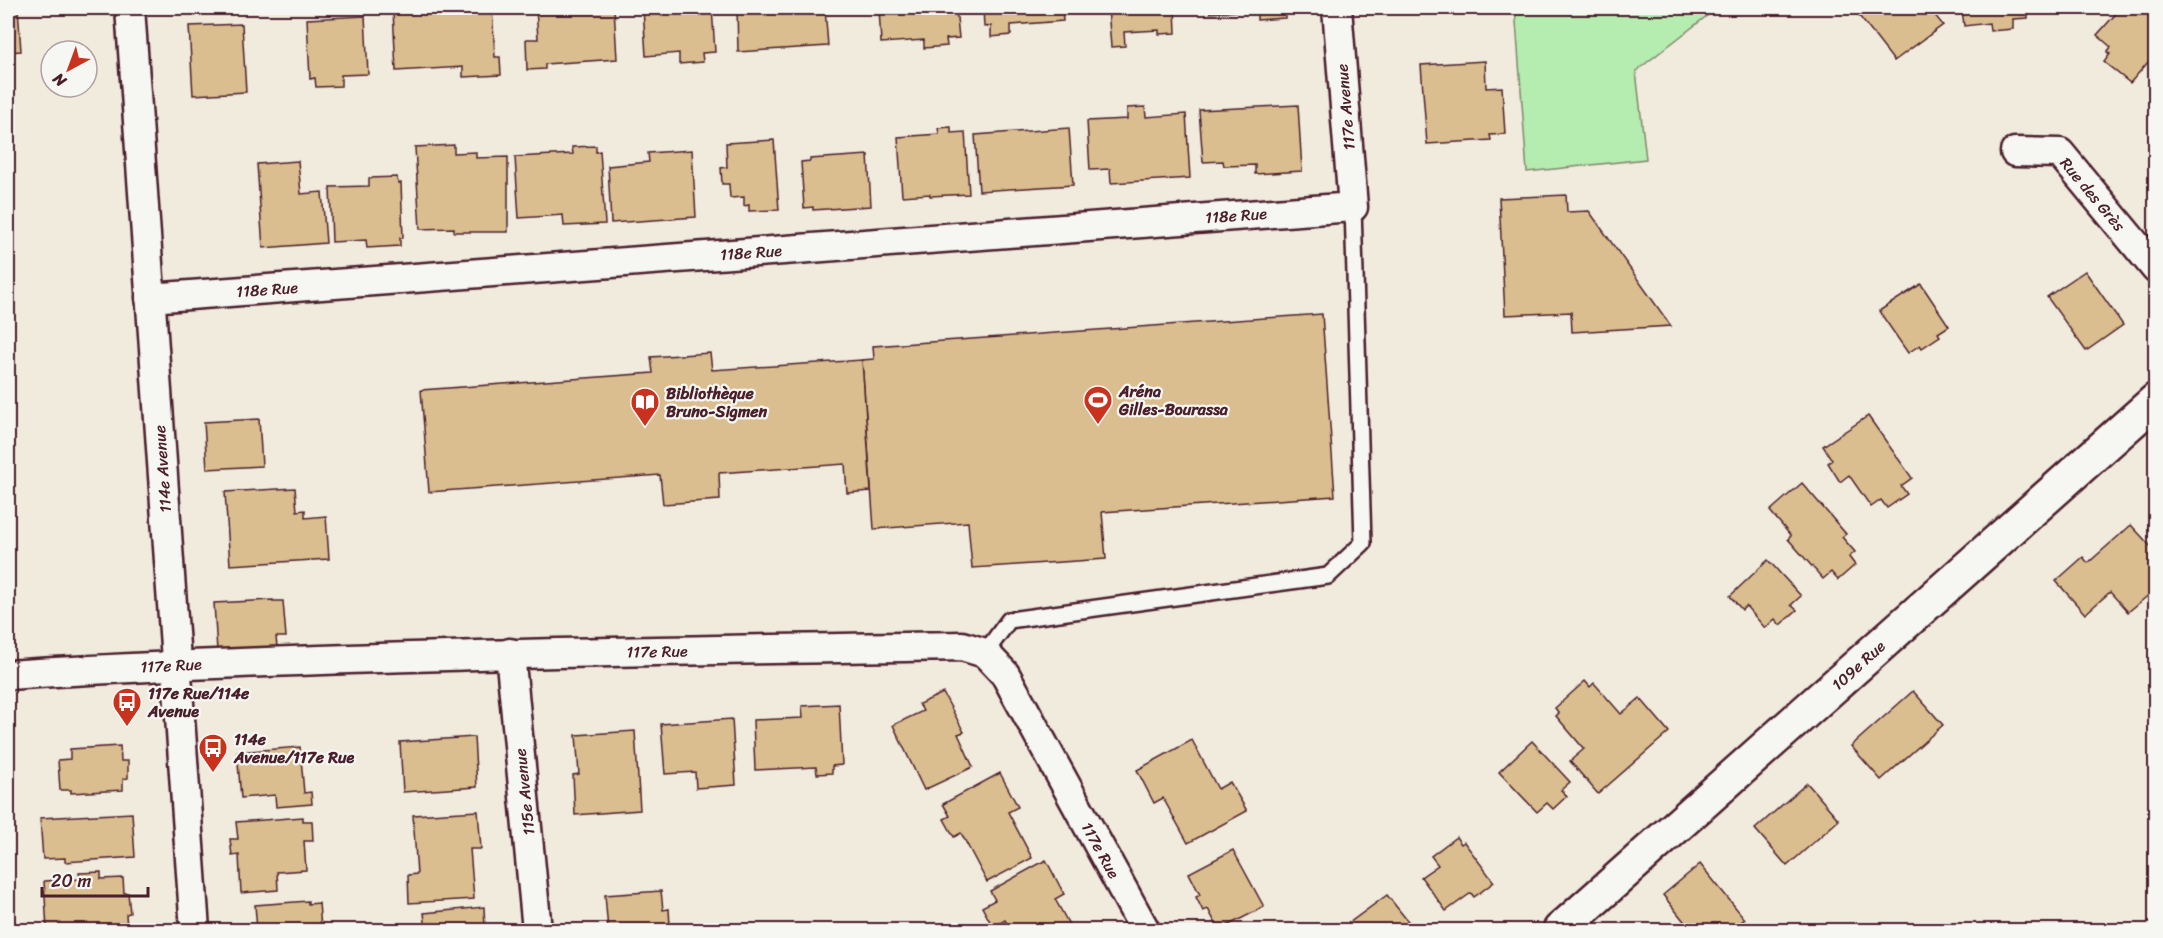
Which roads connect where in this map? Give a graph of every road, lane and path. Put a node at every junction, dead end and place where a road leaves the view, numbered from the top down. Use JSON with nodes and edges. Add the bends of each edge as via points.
{"nodes":[{"id":1,"x":130,"y":8,"type":"edge"},
{"id":2,"x":1336,"y":8,"type":"edge"},
{"id":3,"x":2015,"y":152,"type":"dead end"},
{"id":4,"x":1353,"y":207,"type":"junction"},
{"id":5,"x":2156,"y":269,"type":"edge"},
{"id":6,"x":150,"y":298,"type":"junction"},
{"id":7,"x":2156,"y":400,"type":"edge"},
{"id":8,"x":510,"y":653,"type":"junction"},
{"id":9,"x":985,"y":653,"type":"junction"},
{"id":10,"x":176,"y":664,"type":"junction"},
{"id":11,"x":8,"y":675,"type":"edge"},
{"id":12,"x":195,"y":930,"type":"edge"},
{"id":13,"x":537,"y":930,"type":"edge"},
{"id":14,"x":1145,"y":930,"type":"edge"},
{"id":15,"x":1560,"y":930,"type":"edge"}],
"edges":[{"from":1,"to":6,"type":"street","name":"114e Avenue"},
{"from":2,"to":4,"type":"street","name":"117e Avenue"},
{"from":3,"to":5,"type":"street","name":"Rue des Grès","via":[[2061,153]]},
{"from":4,"to":6,"type":"street","name":"118e Rue"},
{"from":4,"to":9,"type":"lane","via":[[1363,543],[1328,576],[1009,620]]},
{"from":6,"to":10,"type":"street","name":"114e Avenue"},
{"from":7,"to":15,"type":"street","name":"109e Rue"},
{"from":8,"to":9,"type":"street","name":"117e Rue","via":[[962,646]]},
{"from":8,"to":10,"type":"street","name":"117e Rue"},
{"from":8,"to":13,"type":"street","name":"115e Avenue"},
{"from":9,"to":14,"type":"street","name":"117e Rue","via":[[1005,674]]},
{"from":10,"to":11,"type":"street","name":"117e Rue"},
{"from":10,"to":12,"type":"street","name":"114e Avenue"}]}
